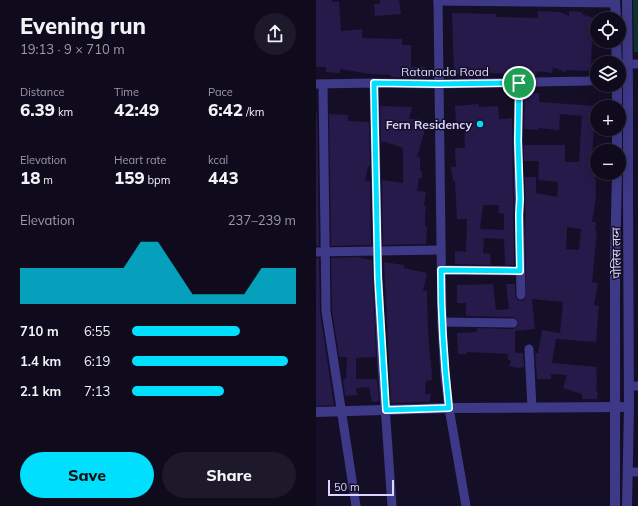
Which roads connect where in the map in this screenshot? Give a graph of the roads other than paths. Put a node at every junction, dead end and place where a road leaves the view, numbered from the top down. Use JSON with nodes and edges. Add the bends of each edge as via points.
{"nodes":[{"id":1,"x":627,"y":0,"type":"edge"},
{"id":2,"x":438,"y":1,"type":"edge"},
{"id":3,"x":615,"y":2,"type":"edge"},
{"id":4,"x":616,"y":12,"type":"edge"},
{"id":5,"x":625,"y":56,"type":"edge"},
{"id":6,"x":590,"y":80,"type":"edge"},
{"id":7,"x":374,"y":83,"type":"junction"},
{"id":8,"x":519,"y":83,"type":"junction"},
{"id":9,"x":319,"y":84,"type":"edge"},
{"id":10,"x":439,"y":84,"type":"junction"},
{"id":11,"x":624,"y":92,"type":"edge"},
{"id":12,"x":617,"y":180,"type":"edge"},
{"id":13,"x":378,"y":250,"type":"junction"},
{"id":14,"x":441,"y":250,"type":"junction"},
{"id":15,"x":320,"y":252,"type":"edge"},
{"id":16,"x":441,"y":270,"type":"junction"},
{"id":17,"x":520,"y":271,"type":"junction"},
{"id":18,"x":521,"y":295,"type":"dead end"},
{"id":19,"x":442,"y":322,"type":"junction"},
{"id":20,"x":513,"y":322,"type":"dead end"},
{"id":21,"x":529,"y":349,"type":"dead end"},
{"id":22,"x":633,"y":386,"type":"edge"},
{"id":23,"x":615,"y":406,"type":"junction"},
{"id":24,"x":629,"y":407,"type":"junction"},
{"id":25,"x":449,"y":408,"type":"junction"},
{"id":26,"x":532,"y":408,"type":"junction"},
{"id":27,"x":386,"y":410,"type":"junction"},
{"id":28,"x":341,"y":411,"type":"junction"},
{"id":29,"x":316,"y":412,"type":"edge"},
{"id":30,"x":633,"y":472,"type":"edge"},
{"id":31,"x":356,"y":506,"type":"edge"},
{"id":32,"x":392,"y":506,"type":"edge"},
{"id":33,"x":466,"y":506,"type":"edge"},
{"id":34,"x":615,"y":506,"type":"edge"},
{"id":35,"x":627,"y":506,"type":"edge"}],
"edges":[{"from":1,"to":5,"type":"street","name":"पोलिस लय्न"},
{"from":2,"to":3,"type":"street"},
{"from":2,"to":10,"type":"street"},
{"from":3,"to":4,"type":"street"},
{"from":6,"to":8,"type":"street","name":"Ratanada Road"},
{"from":7,"to":9,"type":"street","name":"Ratanada Road"},
{"from":7,"to":10,"type":"street","name":"Ratanada Road"},
{"from":7,"to":13,"type":"street"},
{"from":8,"to":10,"type":"street","name":"Ratanada Road"},
{"from":8,"to":17,"type":"street"},
{"from":9,"to":15,"type":"street"},
{"from":10,"to":14,"type":"street"},
{"from":11,"to":22,"type":"street","name":"पोलिस लय्न"},
{"from":12,"to":23,"type":"street"},
{"from":13,"to":14,"type":"street"},
{"from":13,"to":15,"type":"street"},
{"from":13,"to":27,"type":"street"},
{"from":14,"to":16,"type":"street"},
{"from":15,"to":28,"type":"street"},
{"from":16,"to":17,"type":"street"},
{"from":16,"to":19,"type":"street"},
{"from":17,"to":18,"type":"street"},
{"from":19,"to":20,"type":"street"},
{"from":19,"to":25,"type":"street"},
{"from":21,"to":26,"type":"street"},
{"from":22,"to":24,"type":"street","name":"पोलिस लय्न"},
{"from":23,"to":24,"type":"street"},
{"from":23,"to":26,"type":"street"},
{"from":23,"to":34,"type":"street"},
{"from":24,"to":30,"type":"street","name":"पोलिस लय्न"},
{"from":25,"to":26,"type":"street"},
{"from":25,"to":27,"type":"street"},
{"from":25,"to":33,"type":"street"},
{"from":27,"to":28,"type":"street"},
{"from":27,"to":32,"type":"street"},
{"from":28,"to":29,"type":"street"},
{"from":28,"to":31,"type":"street"},
{"from":30,"to":35,"type":"street","name":"पोलिस लय्न"}]}
